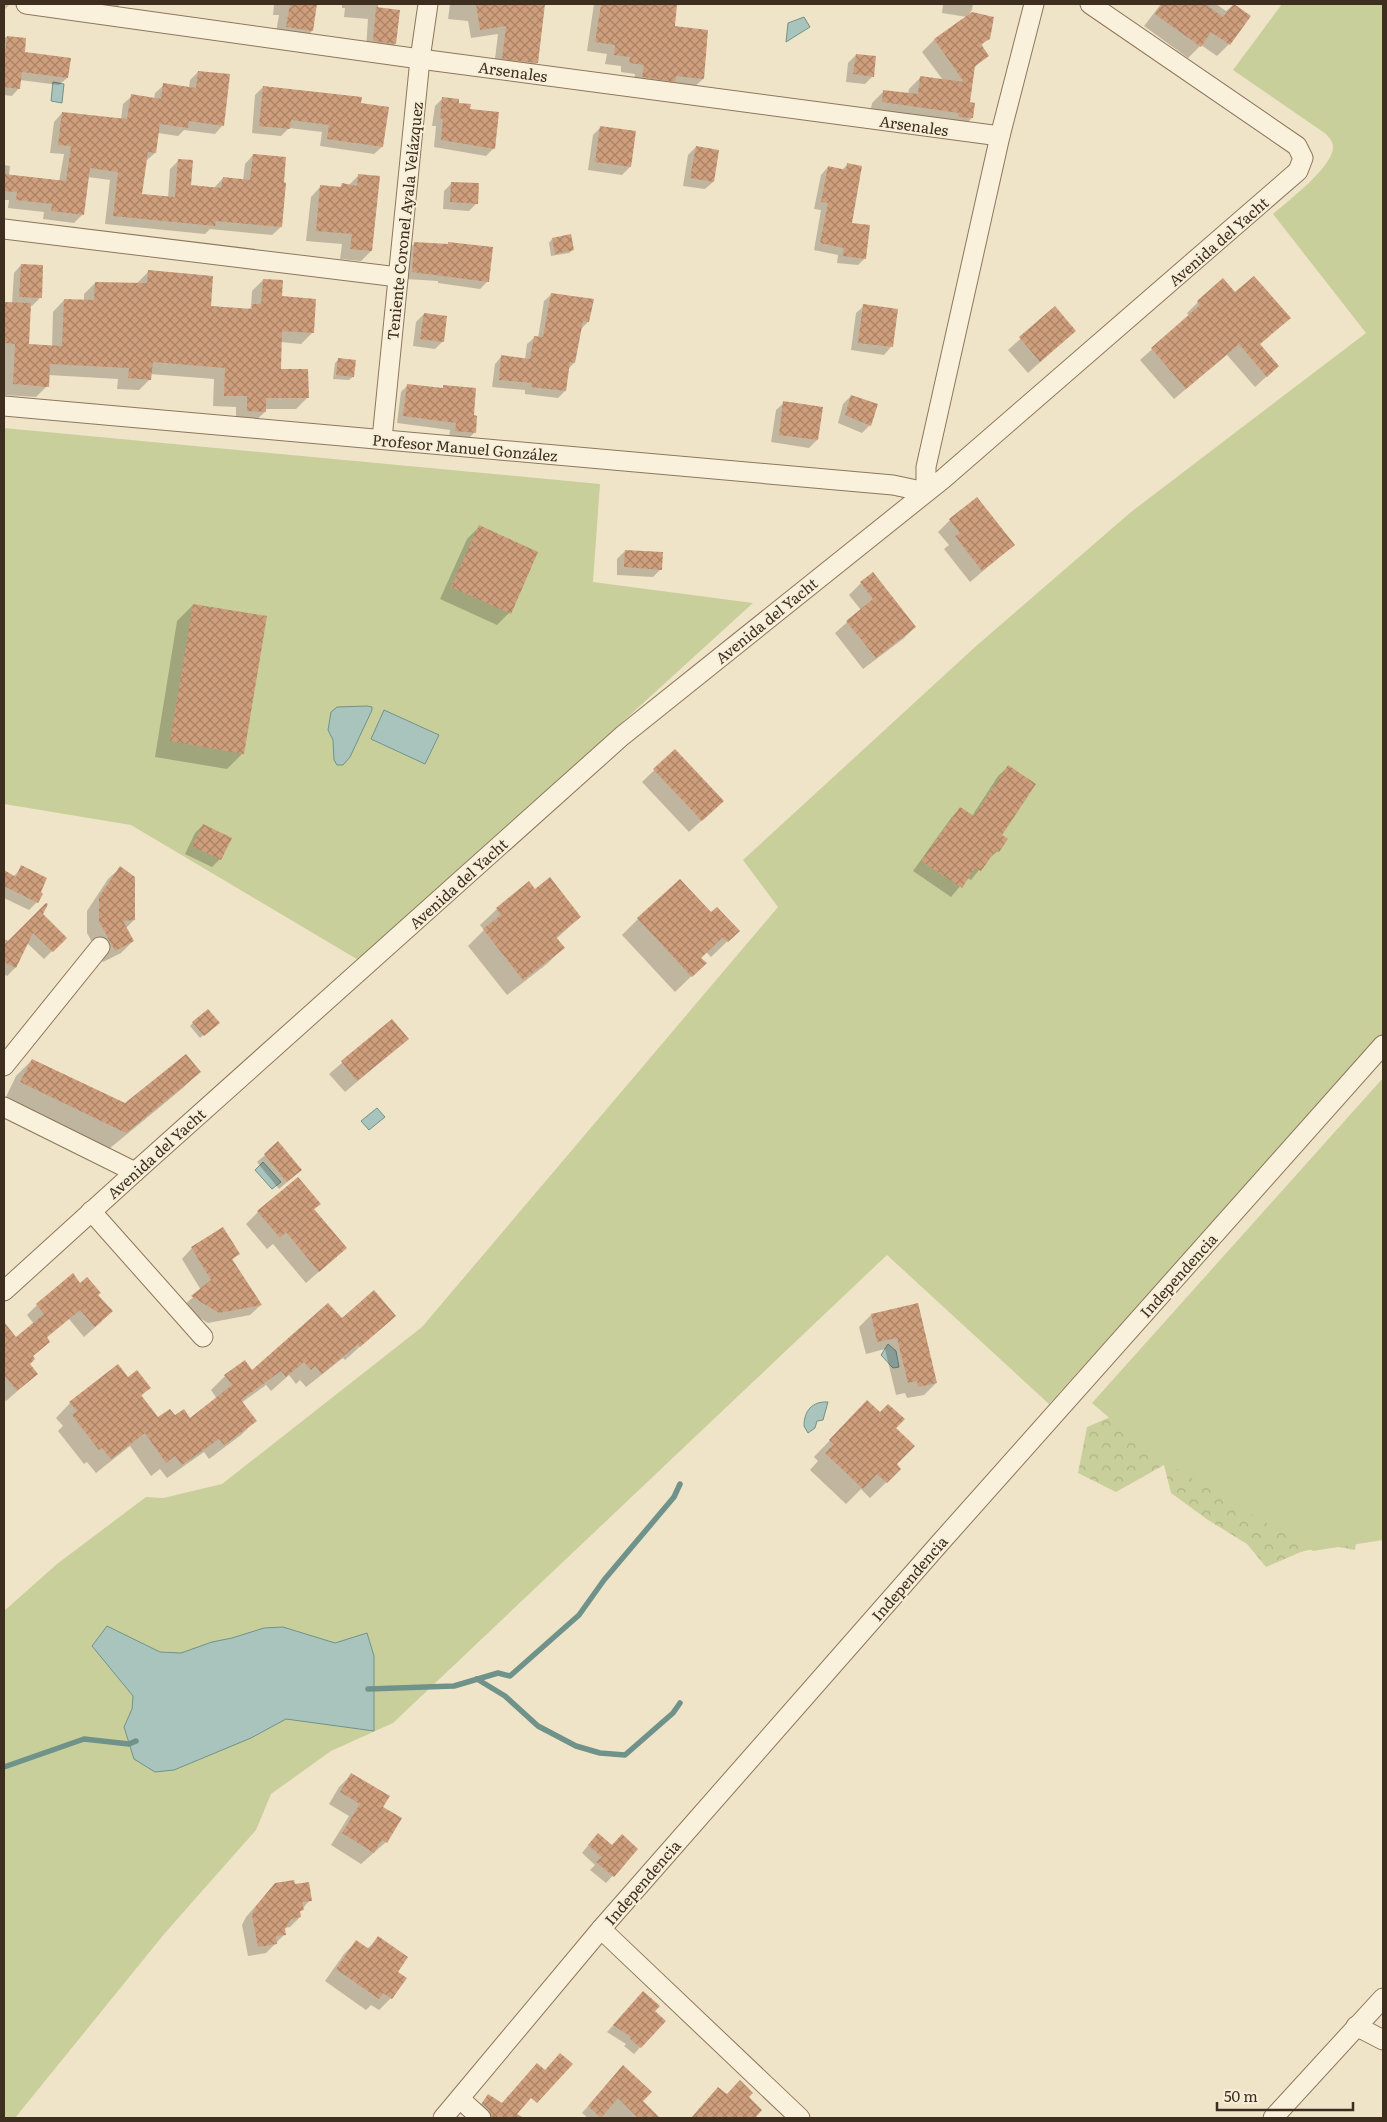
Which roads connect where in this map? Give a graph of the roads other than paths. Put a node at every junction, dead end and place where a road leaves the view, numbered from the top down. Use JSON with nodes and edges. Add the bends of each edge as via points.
{"nodes":[{"id":1,"x":26,"y":4,"type":"edge"},
{"id":2,"x":428,"y":4,"type":"edge"},
{"id":3,"x":1034,"y":4,"type":"edge"},
{"id":4,"x":1090,"y":4,"type":"edge"},
{"id":5,"x":420,"y":59,"type":"junction"},
{"id":6,"x":1000,"y":136,"type":"junction"},
{"id":7,"x":4,"y":229,"type":"edge"},
{"id":8,"x":398,"y":277,"type":"junction"},
{"id":9,"x":4,"y":406,"type":"edge"},
{"id":10,"x":382,"y":439,"type":"junction"},
{"id":11,"x":926,"y":492,"type":"junction"},
{"id":12,"x":100,"y":947,"type":"dead end"},
{"id":13,"x":1383,"y":1044,"type":"edge"},
{"id":14,"x":4,"y":1066,"type":"edge"},
{"id":15,"x":4,"y":1107,"type":"edge"},
{"id":16,"x":135,"y":1172,"type":"junction"},
{"id":17,"x":91,"y":1211,"type":"junction"},
{"id":18,"x":4,"y":1291,"type":"edge"},
{"id":19,"x":203,"y":1337,"type":"dead end"},
{"id":20,"x":601,"y":1929,"type":"junction"},
{"id":21,"x":1383,"y":1998,"type":"edge"},
{"id":22,"x":1356,"y":2026,"type":"junction"},
{"id":23,"x":1383,"y":2040,"type":"edge"},
{"id":24,"x":460,"y":2099,"type":"junction"},
{"id":25,"x":443,"y":2118,"type":"edge"},
{"id":26,"x":481,"y":2118,"type":"edge"},
{"id":27,"x":800,"y":2118,"type":"edge"},
{"id":28,"x":1272,"y":2118,"type":"edge"}],
"edges":[{"from":1,"to":5,"type":"street","name":"Arsenales"},
{"from":2,"to":5,"type":"street","name":"Teniente Coronel Ayala Velázquez"},
{"from":3,"to":6,"type":"street"},
{"from":4,"to":11,"type":"street","name":"Avenida del Yacht","via":[[1296,146],[1303,158],[1298,171]]},
{"from":5,"to":6,"type":"street","name":"Arsenales"},
{"from":5,"to":8,"type":"street","name":"Teniente Coronel Ayala Velázquez"},
{"from":6,"to":11,"type":"street","via":[[926,467]]},
{"from":7,"to":8,"type":"street"},
{"from":8,"to":10,"type":"street","name":"Teniente Coronel Ayala Velázquez"},
{"from":9,"to":10,"type":"street","name":"Profesor Manuel González"},
{"from":10,"to":11,"type":"street","name":"Profesor Manuel González","via":[[893,485]]},
{"from":11,"to":16,"type":"street","name":"Avenida del Yacht","via":[[622,736]]},
{"from":12,"to":14,"type":"street"},
{"from":13,"to":20,"type":"street","name":"Independencia"},
{"from":15,"to":16,"type":"street"},
{"from":16,"to":17,"type":"street","name":"Avenida del Yacht"},
{"from":17,"to":18,"type":"street","name":"Avenida del Yacht"},
{"from":17,"to":19,"type":"street"},
{"from":20,"to":24,"type":"street","name":"Independencia"},
{"from":20,"to":27,"type":"street"},
{"from":21,"to":22,"type":"street"},
{"from":22,"to":23,"type":"street"},
{"from":22,"to":28,"type":"street"},
{"from":24,"to":25,"type":"street","name":"Independencia"},
{"from":24,"to":26,"type":"street"}]}
